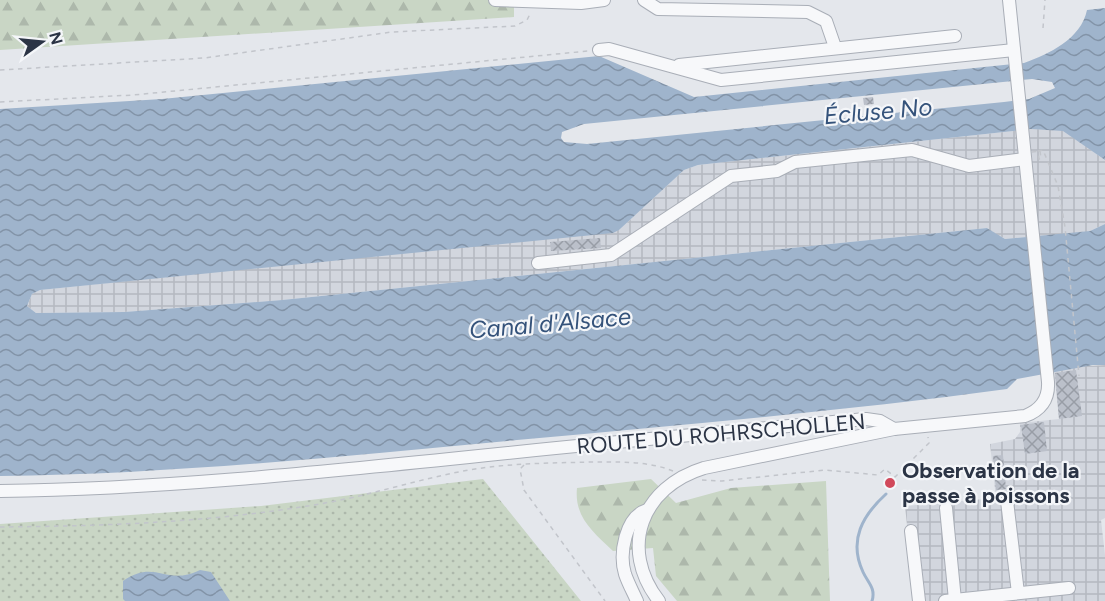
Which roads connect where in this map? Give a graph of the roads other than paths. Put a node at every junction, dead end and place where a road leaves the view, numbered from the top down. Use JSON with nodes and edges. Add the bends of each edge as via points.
{"nodes":[{"id":1,"x":495,"y":0,"type":"edge"},
{"id":2,"x":604,"y":0,"type":"edge"},
{"id":3,"x":644,"y":0,"type":"edge"},
{"id":4,"x":1009,"y":0,"type":"edge"},
{"id":5,"x":955,"y":36,"type":"dead end"},
{"id":6,"x":835,"y":47,"type":"junction"},
{"id":7,"x":599,"y":50,"type":"road end"},
{"id":8,"x":1014,"y":50,"type":"junction"},
{"id":9,"x":669,"y":66,"type":"junction"},
{"id":10,"x":1029,"y":155,"type":"junction"},
{"id":11,"x":538,"y":263,"type":"dead end"},
{"id":12,"x":894,"y":429,"type":"junction"},
{"id":13,"x":0,"y":491,"type":"edge"},
{"id":14,"x":1007,"y":501,"type":"dead end"},
{"id":15,"x":946,"y":508,"type":"dead end"},
{"id":16,"x":647,"y":510,"type":"junction"},
{"id":17,"x":911,"y":531,"type":"dead end"},
{"id":18,"x":645,"y":582,"type":"junction"},
{"id":19,"x":631,"y":588,"type":"junction"},
{"id":20,"x":1069,"y":588,"type":"dead end"},
{"id":21,"x":1018,"y":593,"type":"junction"},
{"id":22,"x":950,"y":600,"type":"edge"},
{"id":23,"x":637,"y":601,"type":"edge"},
{"id":24,"x":659,"y":601,"type":"edge"},
{"id":25,"x":919,"y":601,"type":"edge"}],
"edges":[{"from":1,"to":2,"type":"street"},
{"from":3,"to":6,"type":"street","via":[[658,9],[808,12],[826,21]]},
{"from":4,"to":8,"type":"street","name":"ROUTE DU ROHRSCHOLLEN"},
{"from":5,"to":6,"type":"street"},
{"from":6,"to":9,"type":"street"},
{"from":7,"to":9,"type":"street"},
{"from":8,"to":9,"type":"street","via":[[721,80]]},
{"from":8,"to":10,"type":"street","name":"ROUTE DU ROHRSCHOLLEN","via":[[1022,130]]},
{"from":10,"to":11,"type":"street","via":[[969,166],[912,150],[795,162],[777,171],[731,176],[611,255]]},
{"from":10,"to":12,"type":"street","name":"ROUTE DU ROHRSCHOLLEN","via":[[1048,382],[1046,399],[1032,413]]},
{"from":12,"to":13,"type":"street","name":"ROUTE DU ROHRSCHOLLEN","via":[[866,419],[239,480]]},
{"from":12,"to":16,"type":"street","via":[[694,471],[659,494]]},
{"from":14,"to":21,"type":"street"},
{"from":15,"to":22,"type":"street"},
{"from":16,"to":18,"type":"street","via":[[638,550]]},
{"from":16,"to":19,"type":"street","via":[[638,513],[626,538],[624,572]]},
{"from":17,"to":25,"type":"street"},
{"from":18,"to":19,"type":"street"},
{"from":18,"to":24,"type":"street"},
{"from":19,"to":23,"type":"street"},
{"from":20,"to":21,"type":"street"},
{"from":21,"to":22,"type":"street"}]}
